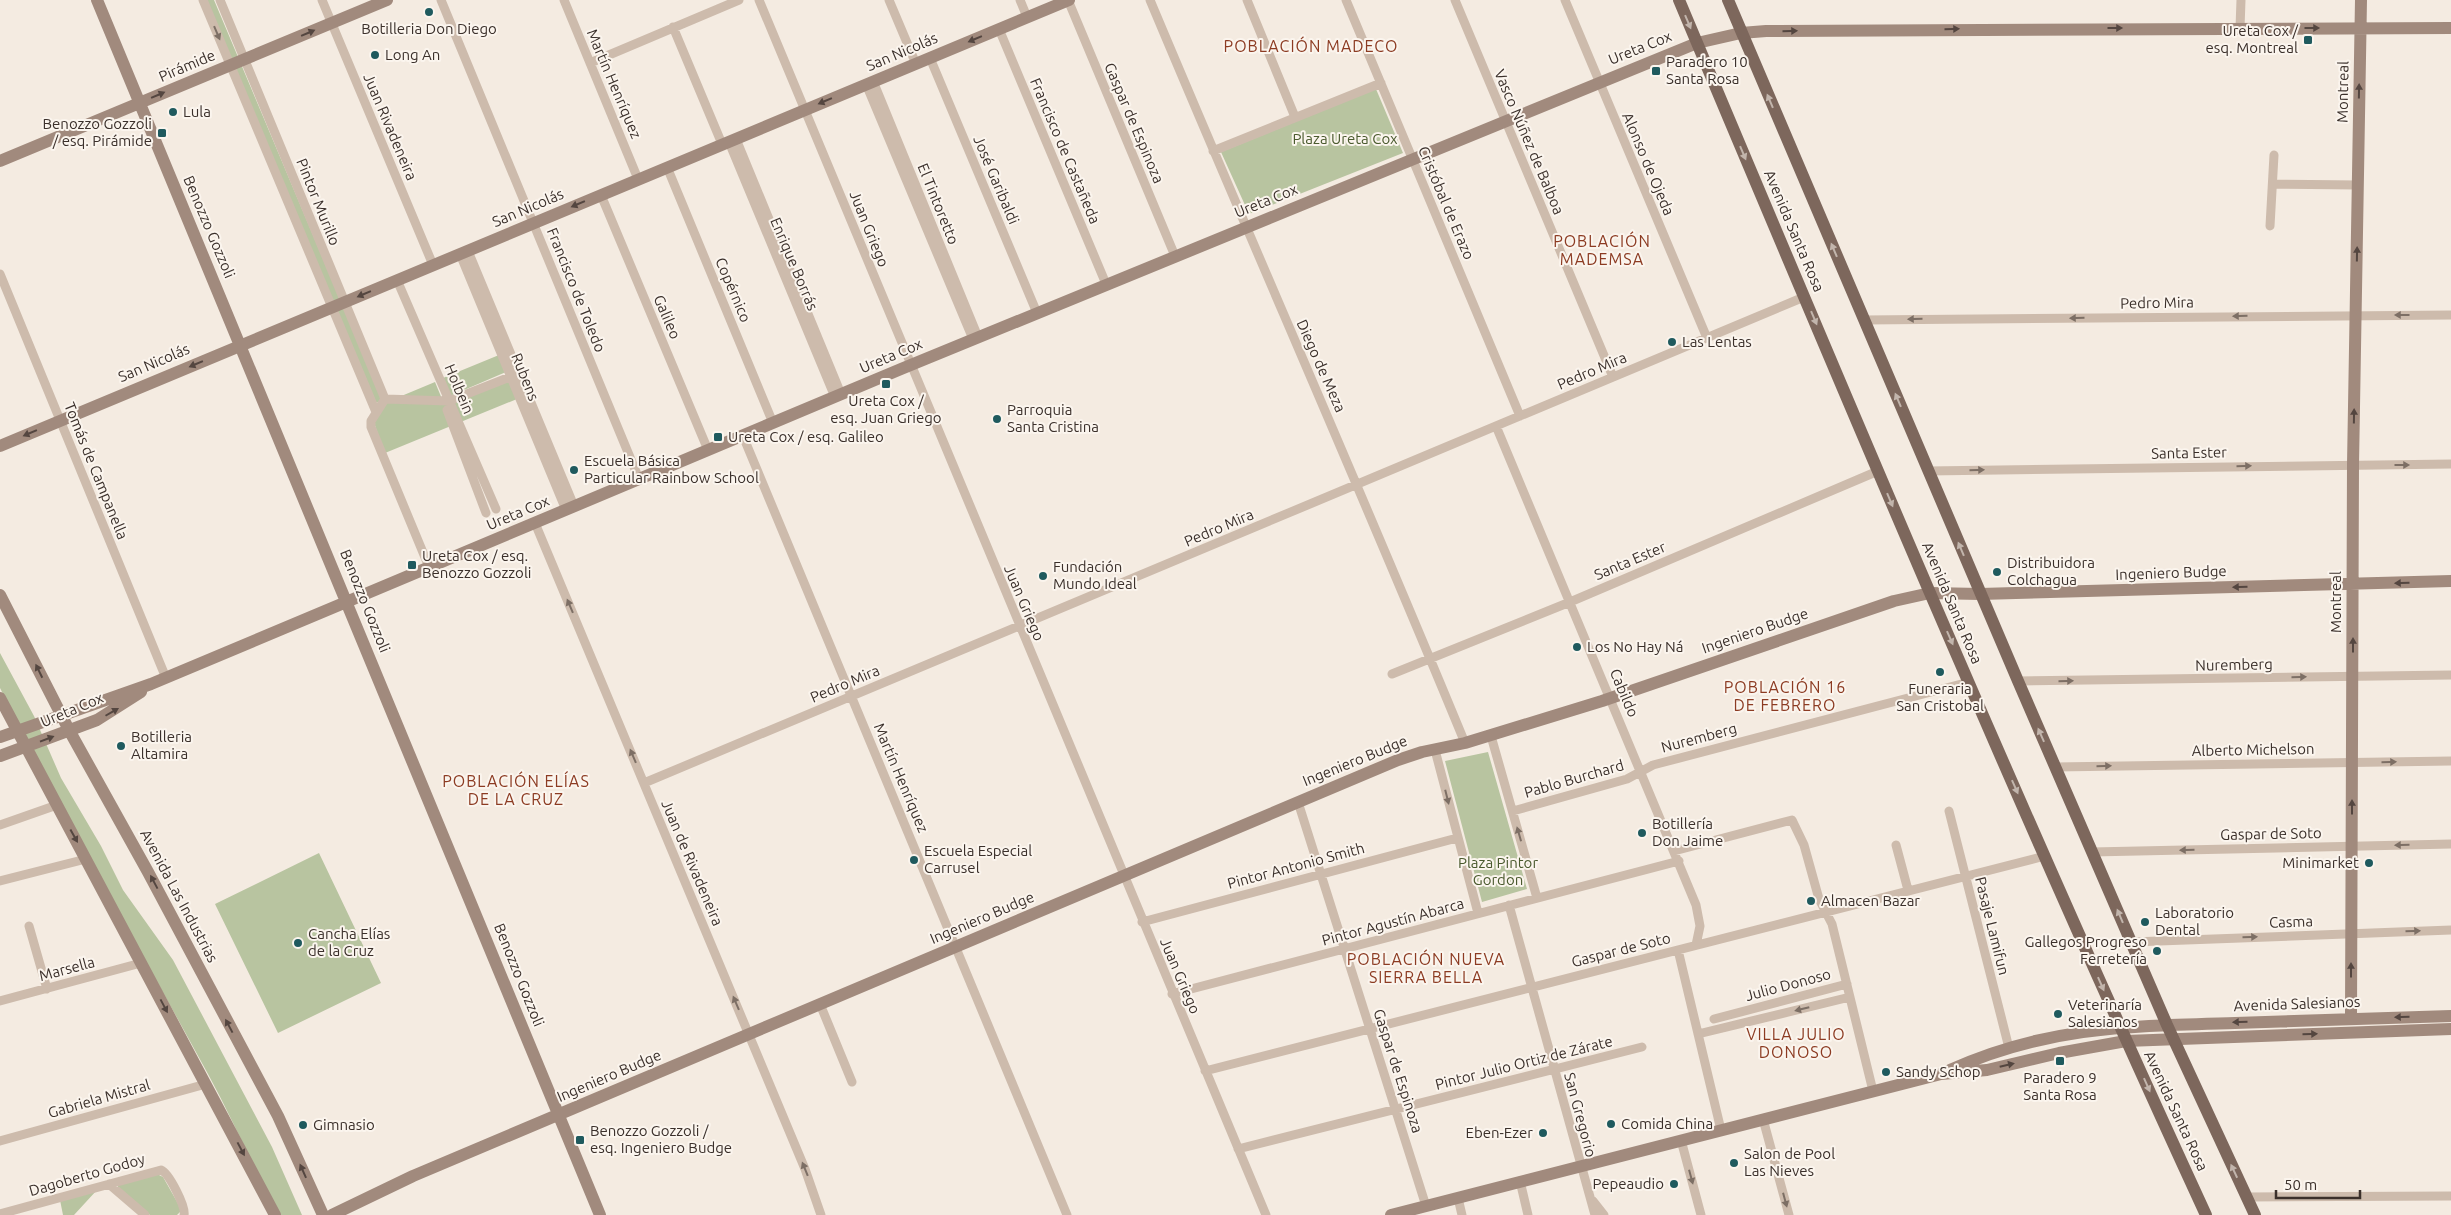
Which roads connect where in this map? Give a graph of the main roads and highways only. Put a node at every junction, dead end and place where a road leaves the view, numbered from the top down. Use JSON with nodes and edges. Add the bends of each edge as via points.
{"nodes":[{"id":1,"x":1679,"y":0,"type":"edge"},
{"id":2,"x":1728,"y":0,"type":"edge"},
{"id":3,"x":2206,"y":1215,"type":"edge"},
{"id":4,"x":2255,"y":1215,"type":"edge"}],
"edges":[{"from":1,"to":3,"type":"main road","name":"Avenida Santa Rosa","one_way":true,"via":[[1930,593],[2126,1041]]},
{"from":4,"to":2,"type":"main road","name":"Avenida Santa Rosa","one_way":true,"via":[[2167,1025],[2055,767]]}]}
